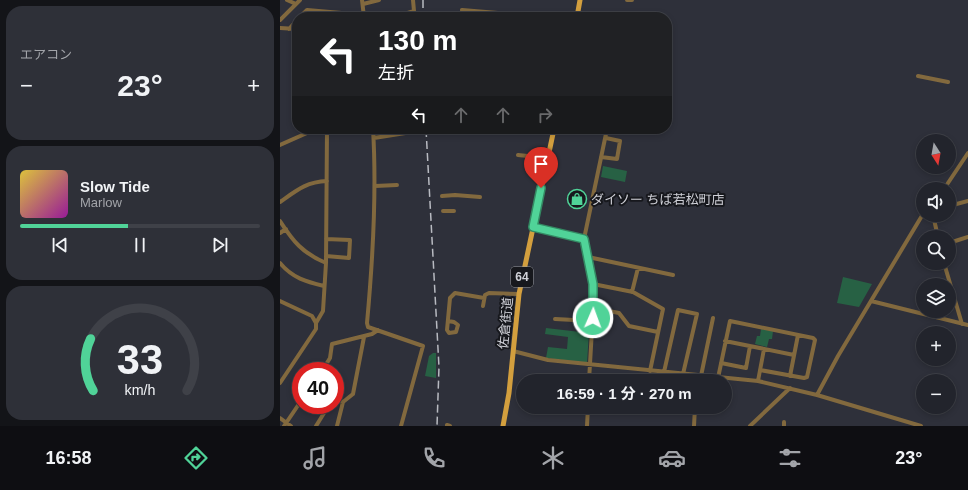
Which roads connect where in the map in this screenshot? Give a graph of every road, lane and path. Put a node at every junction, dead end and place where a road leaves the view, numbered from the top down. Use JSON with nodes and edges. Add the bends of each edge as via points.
{"nodes":[{"id":1,"x":287,"y":0,"type":"edge"},
{"id":2,"x":300,"y":0,"type":"edge"},
{"id":3,"x":379,"y":0,"type":"edge"},
{"id":4,"x":414,"y":0,"type":"edge"},
{"id":5,"x":580,"y":0,"type":"edge"},
{"id":6,"x":627,"y":0,"type":"edge"},
{"id":7,"x":632,"y":0,"type":"edge"},
{"id":8,"x":362,"y":2,"type":"edge"},
{"id":9,"x":296,"y":4,"type":"junction"},
{"id":10,"x":304,"y":12,"type":"edge"},
{"id":11,"x":330,"y":12,"type":"edge"},
{"id":12,"x":363,"y":12,"type":"edge"},
{"id":13,"x":411,"y":12,"type":"edge"},
{"id":14,"x":462,"y":12,"type":"edge"},
{"id":15,"x":486,"y":12,"type":"edge"},
{"id":16,"x":578,"y":12,"type":"edge"},
{"id":17,"x":280,"y":20,"type":"edge"},
{"id":18,"x":292,"y":26,"type":"edge"},
{"id":19,"x":280,"y":28,"type":"edge"},
{"id":20,"x":289,"y":29,"type":"joint"},
{"id":21,"x":918,"y":76,"type":"dead end"},
{"id":22,"x":948,"y":82,"type":"dead end"},
{"id":23,"x":305,"y":134,"type":"edge"},
{"id":24,"x":327,"y":134,"type":"edge"},
{"id":25,"x":374,"y":134,"type":"edge"},
{"id":26,"x":399,"y":134,"type":"edge"},
{"id":27,"x":553,"y":134,"type":"edge"},
{"id":28,"x":606,"y":134,"type":"edge"},
{"id":29,"x":374,"y":138,"type":"junction"},
{"id":30,"x":606,"y":138,"type":"junction"},
{"id":31,"x":280,"y":145,"type":"edge"},
{"id":32,"x":968,"y":153,"type":"edge"},
{"id":33,"x":518,"y":155,"type":"dead end"},
{"id":34,"x":601,"y":157,"type":"junction"},
{"id":35,"x":547,"y":158,"type":"junction"},
{"id":36,"x":328,"y":181,"type":"junction"},
{"id":37,"x":949,"y":182,"type":"edge"},
{"id":38,"x":397,"y":185,"type":"dead end"},
{"id":39,"x":375,"y":186,"type":"junction"},
{"id":40,"x":442,"y":196,"type":"dead end"},
{"id":41,"x":480,"y":196,"type":"dead end"},
{"id":42,"x":968,"y":201,"type":"edge"},
{"id":43,"x":280,"y":202,"type":"edge"},
{"id":44,"x":956,"y":204,"type":"edge"},
{"id":45,"x":443,"y":211,"type":"dead end"},
{"id":46,"x":454,"y":211,"type":"dead end"},
{"id":47,"x":280,"y":221,"type":"edge"},
{"id":48,"x":918,"y":222,"type":"edge"},
{"id":49,"x":533,"y":227,"type":"junction"},
{"id":50,"x":286,"y":229,"type":"junction"},
{"id":51,"x":280,"y":233,"type":"edge"},
{"id":52,"x":968,"y":237,"type":"edge"},
{"id":53,"x":326,"y":239,"type":"junction"},
{"id":54,"x":584,"y":239,"type":"junction"},
{"id":55,"x":956,"y":241,"type":"edge"},
{"id":56,"x":326,"y":256,"type":"junction"},
{"id":57,"x":588,"y":257,"type":"junction"},
{"id":58,"x":280,"y":263,"type":"edge"},
{"id":59,"x":326,"y":263,"type":"junction"},
{"id":60,"x":638,"y":268,"type":"junction"},
{"id":61,"x":946,"y":270,"type":"edge"},
{"id":62,"x":673,"y":276,"type":"dead end"},
{"id":63,"x":593,"y":284,"type":"junction"},
{"id":64,"x":324,"y":286,"type":"junction"},
{"id":65,"x":632,"y":292,"type":"junction"},
{"id":66,"x":519,"y":294,"type":"junction"},
{"id":67,"x":484,"y":298,"type":"junction"},
{"id":68,"x":871,"y":301,"type":"junction"},
{"id":69,"x":280,"y":302,"type":"edge"},
{"id":70,"x":483,"y":306,"type":"dead end"},
{"id":71,"x":593,"y":308,"type":"junction"},
{"id":72,"x":713,"y":318,"type":"dead end"},
{"id":73,"x":555,"y":319,"type":"dead end"},
{"id":74,"x":448,"y":321,"type":"dead end"},
{"id":75,"x":593,"y":321,"type":"junction"},
{"id":76,"x":316,"y":324,"type":"junction"},
{"id":77,"x":962,"y":324,"type":"junction"},
{"id":78,"x":968,"y":325,"type":"edge"},
{"id":79,"x":378,"y":330,"type":"junction"},
{"id":80,"x":658,"y":332,"type":"junction"},
{"id":81,"x":798,"y":335,"type":"junction"},
{"id":82,"x":364,"y":337,"type":"junction"},
{"id":83,"x":725,"y":341,"type":"junction"},
{"id":84,"x":750,"y":346,"type":"junction"},
{"id":85,"x":764,"y":349,"type":"junction"},
{"id":86,"x":513,"y":351,"type":"junction"},
{"id":87,"x":794,"y":355,"type":"junction"},
{"id":88,"x":328,"y":362,"type":"edge"},
{"id":89,"x":721,"y":363,"type":"junction"},
{"id":90,"x":589,"y":364,"type":"junction"},
{"id":91,"x":760,"y":370,"type":"junction"},
{"id":92,"x":650,"y":371,"type":"junction"},
{"id":93,"x":664,"y":372,"type":"junction"},
{"id":94,"x":589,"y":374,"type":"edge"},
{"id":95,"x":683,"y":374,"type":"joint"},
{"id":96,"x":699,"y":374,"type":"edge"},
{"id":97,"x":719,"y":374,"type":"edge"},
{"id":98,"x":790,"y":376,"type":"junction"},
{"id":99,"x":732,"y":379,"type":"edge"},
{"id":100,"x":758,"y":381,"type":"junction"},
{"id":101,"x":280,"y":383,"type":"edge"},
{"id":102,"x":790,"y":388,"type":"junction"},
{"id":103,"x":818,"y":395,"type":"junction"},
{"id":104,"x":344,"y":401,"type":"edge"},
{"id":105,"x":292,"y":414,"type":"edge"},
{"id":106,"x":323,"y":414,"type":"edge"},
{"id":107,"x":340,"y":414,"type":"edge"},
{"id":108,"x":588,"y":414,"type":"edge"},
{"id":109,"x":695,"y":414,"type":"edge"},
{"id":110,"x":280,"y":418,"type":"edge"},
{"id":111,"x":285,"y":424,"type":"edge"},
{"id":112,"x":291,"y":426,"type":"edge"},
{"id":113,"x":316,"y":426,"type":"edge"},
{"id":114,"x":337,"y":426,"type":"edge"},
{"id":115,"x":401,"y":426,"type":"edge"},
{"id":116,"x":503,"y":426,"type":"edge"},
{"id":117,"x":587,"y":426,"type":"edge"},
{"id":118,"x":694,"y":426,"type":"edge"},
{"id":119,"x":750,"y":426,"type":"edge"},
{"id":120,"x":921,"y":426,"type":"edge"}],
"edges":[{"from":1,"to":9,"type":"street"},
{"from":2,"to":9,"type":"street"},
{"from":3,"to":8,"type":"street"},
{"from":4,"to":13,"type":"street","via":[[414,11]]},
{"from":5,"to":16,"type":"main road"},
{"from":6,"to":7,"type":"street"},
{"from":8,"to":12,"type":"street"},
{"from":9,"to":17,"type":"street"},
{"from":10,"to":11,"type":"street"},
{"from":14,"to":15,"type":"street","via":[[462,10]]},
{"from":18,"to":20,"type":"street"},
{"from":19,"to":20,"type":"street"},
{"from":21,"to":22,"type":"street"},
{"from":23,"to":31,"type":"street"},
{"from":24,"to":36,"type":"street"},
{"from":25,"to":29,"type":"street"},
{"from":26,"to":29,"type":"street"},
{"from":27,"to":35,"type":"main road","name":"佐倉街道","number":"64"},
{"from":28,"to":30,"type":"street"},
{"from":29,"to":39,"type":"street"},
{"from":30,"to":34,"type":"street"},
{"from":30,"to":34,"type":"street","via":[[620,141],[617,159]]},
{"from":32,"to":37,"type":"street"},
{"from":33,"to":35,"type":"street"},
{"from":34,"to":54,"type":"street"},
{"from":35,"to":49,"type":"main road","name":"佐倉街道","number":"64"},
{"from":36,"to":43,"type":"street","via":[[312,182],[302,186]]},
{"from":36,"to":53,"type":"street"},
{"from":38,"to":39,"type":"street"},
{"from":39,"to":79,"type":"street","via":[[374,257],[367,323],[368,327]]},
{"from":40,"to":41,"type":"street"},
{"from":42,"to":44,"type":"street"},
{"from":45,"to":46,"type":"street"},
{"from":47,"to":50,"type":"street"},
{"from":48,"to":68,"type":"street"},
{"from":49,"to":54,"type":"street"},
{"from":49,"to":66,"type":"main road","name":"佐倉街道","number":"64"},
{"from":50,"to":51,"type":"street"},
{"from":50,"to":59,"type":"street","via":[[301,249]]},
{"from":52,"to":55,"type":"street"},
{"from":53,"to":56,"type":"street"},
{"from":53,"to":56,"type":"street","via":[[350,240],[349,258]]},
{"from":54,"to":57,"type":"street"},
{"from":56,"to":59,"type":"street"},
{"from":57,"to":60,"type":"street"},
{"from":57,"to":63,"type":"street"},
{"from":58,"to":64,"type":"street","via":[[303,281]]},
{"from":59,"to":64,"type":"street"},
{"from":60,"to":62,"type":"street"},
{"from":60,"to":65,"type":"street"},
{"from":61,"to":77,"type":"street"},
{"from":63,"to":65,"type":"street"},
{"from":63,"to":71,"type":"street"},
{"from":64,"to":76,"type":"street","via":[[322,311]]},
{"from":65,"to":80,"type":"street","via":[[663,309]]},
{"from":66,"to":67,"type":"street","via":[[489,293]]},
{"from":66,"to":86,"type":"main road","name":"佐倉街道","number":"64"},
{"from":67,"to":70,"type":"street"},
{"from":67,"to":74,"type":"street","via":[[455,293],[450,298]]},
{"from":68,"to":77,"type":"street"},
{"from":68,"to":103,"type":"street"},
{"from":69,"to":76,"type":"street","via":[[312,316]]},
{"from":71,"to":75,"type":"street"},
{"from":71,"to":80,"type":"street","via":[[619,313],[629,326]]},
{"from":72,"to":96,"type":"street"},
{"from":73,"to":75,"type":"street"},
{"from":75,"to":90,"type":"street"},
{"from":76,"to":101,"type":"street","via":[[316,329]]},
{"from":77,"to":78,"type":"street"},
{"from":79,"to":82,"type":"street"},
{"from":79,"to":115,"type":"street","via":[[424,346]]},
{"from":80,"to":92,"type":"street"},
{"from":81,"to":83,"type":"street","via":[[730,321]]},
{"from":81,"to":87,"type":"street"},
{"from":81,"to":98,"type":"street","via":[[815,340],[807,377]]},
{"from":82,"to":88,"type":"street","via":[[332,344]]},
{"from":82,"to":104,"type":"street","via":[[353,394]]},
{"from":83,"to":84,"type":"street"},
{"from":83,"to":89,"type":"street"},
{"from":84,"to":85,"type":"street"},
{"from":84,"to":89,"type":"street","via":[[746,368]]},
{"from":85,"to":87,"type":"street"},
{"from":85,"to":91,"type":"street"},
{"from":86,"to":90,"type":"street","via":[[548,360]]},
{"from":86,"to":116,"type":"main road","name":"佐倉街道","number":"64","via":[[510,393]]},
{"from":87,"to":98,"type":"street"},
{"from":89,"to":97,"type":"street"},
{"from":90,"to":92,"type":"street"},
{"from":90,"to":94,"type":"street"},
{"from":91,"to":98,"type":"street"},
{"from":91,"to":100,"type":"street"},
{"from":92,"to":93,"type":"street"},
{"from":93,"to":95,"type":"street"},
{"from":93,"to":95,"type":"street","via":[[678,310],[697,314]]},
{"from":99,"to":100,"type":"street"},
{"from":100,"to":102,"type":"street"},
{"from":102,"to":103,"type":"street"},
{"from":102,"to":119,"type":"street"},
{"from":103,"to":120,"type":"street"},
{"from":105,"to":111,"type":"street"},
{"from":106,"to":113,"type":"street"},
{"from":107,"to":114,"type":"street"},
{"from":108,"to":117,"type":"street"},
{"from":109,"to":118,"type":"street"},
{"from":110,"to":111,"type":"street"},
{"from":111,"to":112,"type":"street"}]}
